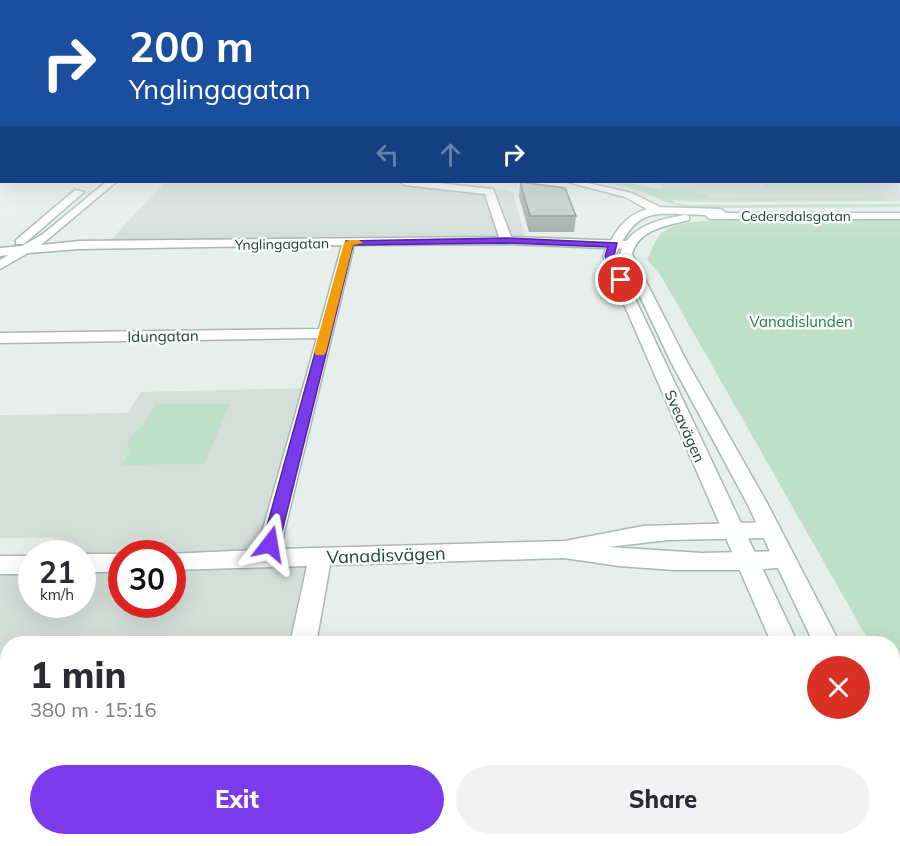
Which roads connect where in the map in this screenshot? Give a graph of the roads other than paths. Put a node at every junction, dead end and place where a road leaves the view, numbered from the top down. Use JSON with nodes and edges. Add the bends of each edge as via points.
{"nodes":[{"id":1,"x":91,"y":183,"type":"edge"},
{"id":2,"x":110,"y":183,"type":"edge"},
{"id":3,"x":427,"y":183,"type":"edge"},
{"id":4,"x":576,"y":183,"type":"edge"},
{"id":5,"x":594,"y":183,"type":"edge"},
{"id":6,"x":492,"y":186,"type":"edge"},
{"id":7,"x":639,"y":206,"type":"junction"},
{"id":8,"x":655,"y":206,"type":"junction"},
{"id":9,"x":900,"y":211,"type":"edge"},
{"id":10,"x":721,"y":212,"type":"junction"},
{"id":11,"x":900,"y":216,"type":"edge"},
{"id":12,"x":693,"y":217,"type":"junction"},
{"id":13,"x":632,"y":238,"type":"junction"},
{"id":14,"x":506,"y":240,"type":"junction"},
{"id":15,"x":349,"y":243,"type":"junction"},
{"id":16,"x":13,"y":249,"type":"edge"},
{"id":17,"x":0,"y":265,"type":"edge"},
{"id":18,"x":326,"y":333,"type":"junction"},
{"id":19,"x":0,"y":338,"type":"edge"},
{"id":20,"x":732,"y":530,"type":"junction"},
{"id":21,"x":769,"y":530,"type":"junction"},
{"id":22,"x":564,"y":549,"type":"junction"},
{"id":23,"x":320,"y":558,"type":"junction"},
{"id":24,"x":267,"y":559,"type":"junction"},
{"id":25,"x":785,"y":560,"type":"junction"},
{"id":26,"x":186,"y":561,"type":"edge"},
{"id":27,"x":747,"y":562,"type":"junction"},
{"id":28,"x":0,"y":565,"type":"edge"},
{"id":29,"x":18,"y":565,"type":"edge"},
{"id":30,"x":305,"y":636,"type":"edge"},
{"id":31,"x":781,"y":636,"type":"edge"},
{"id":32,"x":823,"y":636,"type":"edge"}],
"edges":[{"from":1,"to":16,"type":"street"},
{"from":2,"to":16,"type":"street"},
{"from":3,"to":6,"type":"street"},
{"from":4,"to":7,"type":"street"},
{"from":5,"to":8,"type":"street","via":[[638,194]]},
{"from":6,"to":14,"type":"street"},
{"from":7,"to":8,"type":"street"},
{"from":7,"to":13,"type":"street","via":[[626,223]]},
{"from":8,"to":10,"type":"street","name":"Cedersdalsgatan"},
{"from":8,"to":10,"type":"street","name":"Cedersdalsgatan"},
{"from":8,"to":12,"type":"street","name":"Cedersdalsgatan","via":[[667,214]]},
{"from":8,"to":13,"type":"street"},
{"from":9,"to":10,"type":"street","name":"Cedersdalsgatan"},
{"from":11,"to":12,"type":"street","name":"Cedersdalsgatan"},
{"from":12,"to":13,"type":"street","name":"Cedersdalsgatan","via":[[668,221]]},
{"from":13,"to":14,"type":"street","name":"Ynglingagatan"},
{"from":13,"to":20,"type":"street","name":"Sveavägen","via":[[609,256]]},
{"from":13,"to":21,"type":"street","name":"Sveavägen","via":[[626,254],[630,264]]},
{"from":14,"to":15,"type":"street","name":"Ynglingagatan"},
{"from":15,"to":16,"type":"street","name":"Ynglingagatan"},
{"from":15,"to":18,"type":"street"},
{"from":16,"to":17,"type":"street"},
{"from":18,"to":19,"type":"street","name":"Idungatan"},
{"from":18,"to":24,"type":"street"},
{"from":20,"to":21,"type":"street","name":"Vanadisvägen"},
{"from":20,"to":22,"type":"street","name":"Vanadisvägen","via":[[693,529],[604,538]]},
{"from":20,"to":27,"type":"street","name":"Sveavägen"},
{"from":21,"to":25,"type":"street","name":"Sveavägen"},
{"from":22,"to":23,"type":"street","name":"Vanadisvägen"},
{"from":22,"to":27,"type":"street","name":"Vanadisvägen","via":[[608,558]]},
{"from":23,"to":24,"type":"street","name":"Vanadisvägen"},
{"from":23,"to":30,"type":"street"},
{"from":24,"to":26,"type":"street","name":"Vanadisvägen"},
{"from":25,"to":27,"type":"street","name":"Vanadisvägen"},
{"from":25,"to":32,"type":"street","name":"Sveavägen"},
{"from":27,"to":31,"type":"street","name":"Sveavägen"},
{"from":28,"to":29,"type":"street"}]}
